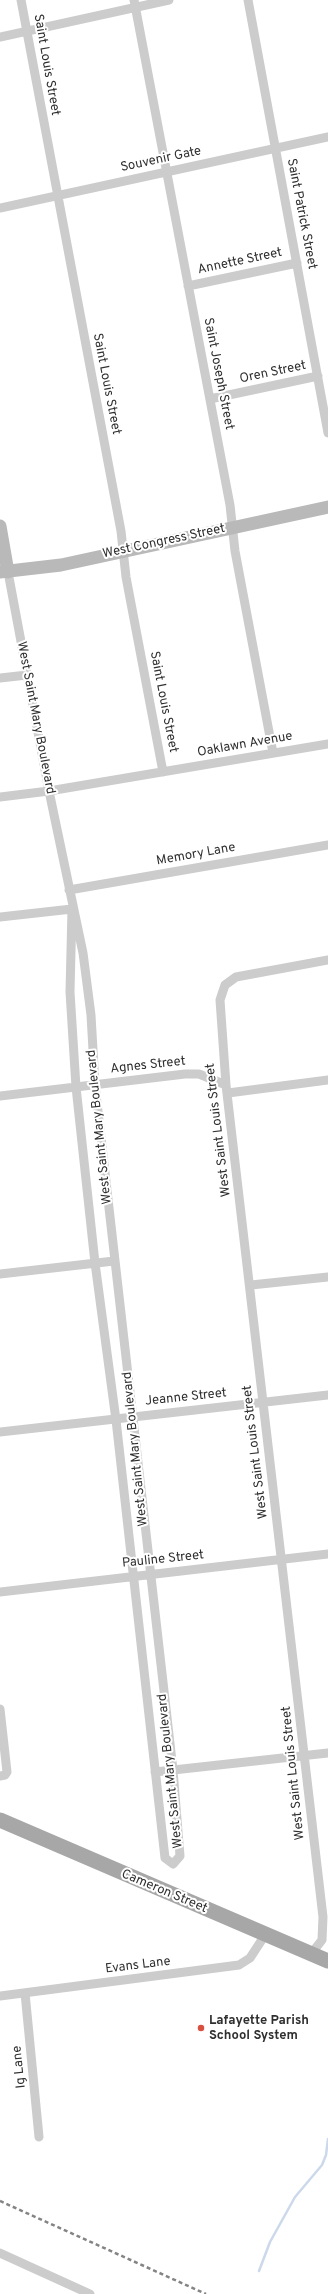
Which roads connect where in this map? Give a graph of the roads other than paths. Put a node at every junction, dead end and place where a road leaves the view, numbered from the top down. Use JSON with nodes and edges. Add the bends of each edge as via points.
{"nodes":[{"id":1,"x":20,"y":0,"type":"edge"},
{"id":2,"x":169,"y":0,"type":"edge"},
{"id":3,"x":248,"y":0,"type":"edge"},
{"id":4,"x":134,"y":4,"type":"edge"},
{"id":5,"x":26,"y":32,"type":"junction"},
{"id":6,"x":0,"y":37,"type":"edge"},
{"id":7,"x":328,"y":138,"type":"edge"},
{"id":8,"x":275,"y":149,"type":"junction"},
{"id":9,"x":166,"y":172,"type":"junction"},
{"id":10,"x":57,"y":195,"type":"junction"},
{"id":11,"x":0,"y":208,"type":"edge"},
{"id":12,"x":297,"y":263,"type":"junction"},
{"id":13,"x":188,"y":286,"type":"junction"},
{"id":14,"x":318,"y":376,"type":"junction"},
{"id":15,"x":210,"y":399,"type":"junction"},
{"id":16,"x":328,"y":433,"type":"edge"},
{"id":17,"x":328,"y":507,"type":"edge"},
{"id":18,"x":0,"y":526,"type":"edge"},
{"id":19,"x":232,"y":527,"type":"junction"},
{"id":20,"x":123,"y":551,"type":"junction"},
{"id":21,"x":4,"y":572,"type":"edge"},
{"id":22,"x":27,"y":675,"type":"junction"},
{"id":23,"x":0,"y":678,"type":"edge"},
{"id":24,"x":328,"y":744,"type":"edge"},
{"id":25,"x":273,"y":753,"type":"junction"},
{"id":26,"x":163,"y":772,"type":"junction"},
{"id":27,"x":49,"y":791,"type":"junction"},
{"id":28,"x":0,"y":797,"type":"edge"},
{"id":29,"x":328,"y":845,"type":"edge"},
{"id":30,"x":69,"y":890,"type":"junction"},
{"id":31,"x":72,"y":909,"type":"junction"},
{"id":32,"x":0,"y":917,"type":"edge"},
{"id":33,"x":328,"y":960,"type":"edge"},
{"id":34,"x":328,"y":1080,"type":"edge"},
{"id":35,"x":95,"y":1085,"type":"junction"},
{"id":36,"x":76,"y":1087,"type":"junction"},
{"id":37,"x":227,"y":1089,"type":"junction"},
{"id":38,"x":0,"y":1096,"type":"edge"},
{"id":39,"x":114,"y":1261,"type":"junction"},
{"id":40,"x":95,"y":1263,"type":"junction"},
{"id":41,"x":0,"y":1274,"type":"edge"},
{"id":42,"x":328,"y":1276,"type":"edge"},
{"id":43,"x":251,"y":1286,"type":"junction"},
{"id":44,"x":328,"y":1395,"type":"edge"},
{"id":45,"x":263,"y":1402,"type":"junction"},
{"id":46,"x":132,"y":1417,"type":"junction"},
{"id":47,"x":116,"y":1420,"type":"junction"},
{"id":48,"x":0,"y":1432,"type":"edge"},
{"id":49,"x":328,"y":1554,"type":"edge"},
{"id":50,"x":282,"y":1559,"type":"junction"},
{"id":51,"x":150,"y":1575,"type":"junction"},
{"id":52,"x":133,"y":1576,"type":"junction"},
{"id":53,"x":0,"y":1592,"type":"edge"},
{"id":54,"x":0,"y":1709,"type":"edge"},
{"id":55,"x":328,"y":1752,"type":"edge"},
{"id":56,"x":304,"y":1754,"type":"junction"},
{"id":57,"x":173,"y":1770,"type":"junction"},
{"id":58,"x":155,"y":1772,"type":"junction"},
{"id":59,"x":0,"y":1776,"type":"edge"},
{"id":60,"x":0,"y":1820,"type":"edge"},
{"id":61,"x":323,"y":1917,"type":"junction"},
{"id":62,"x":328,"y":1926,"type":"edge"},
{"id":63,"x":265,"y":1934,"type":"junction"},
{"id":64,"x":311,"y":1954,"type":"junction"},
{"id":65,"x":328,"y":1962,"type":"edge"},
{"id":66,"x":25,"y":1993,"type":"junction"},
{"id":67,"x":0,"y":1996,"type":"edge"},
{"id":68,"x":39,"y":2138,"type":"dead end"},
{"id":69,"x":0,"y":2253,"type":"edge"},
{"id":70,"x":90,"y":2294,"type":"edge"}],
"edges":[{"from":1,"to":5,"type":"street","name":"Saint Louis Street"},
{"from":2,"to":4,"type":"street"},
{"from":3,"to":8,"type":"street","name":"Saint Patrick Street"},
{"from":4,"to":5,"type":"street"},
{"from":4,"to":9,"type":"street","name":"Saint Joseph Street"},
{"from":5,"to":6,"type":"street"},
{"from":5,"to":10,"type":"street","name":"Saint Louis Street"},
{"from":7,"to":8,"type":"street","name":"Souvenir Gate"},
{"from":8,"to":9,"type":"street","name":"Souvenir Gate"},
{"from":8,"to":12,"type":"street","name":"Saint Patrick Street"},
{"from":9,"to":10,"type":"street","name":"Souvenir Gate"},
{"from":9,"to":13,"type":"street","name":"Saint Joseph Street"},
{"from":10,"to":11,"type":"street","name":"Souvenir Gate"},
{"from":10,"to":20,"type":"street","name":"Saint Louis Street"},
{"from":12,"to":13,"type":"street","name":"Annette Street"},
{"from":12,"to":14,"type":"street","name":"Saint Patrick Street"},
{"from":13,"to":15,"type":"street","name":"Saint Joseph Street"},
{"from":14,"to":15,"type":"street","name":"Oren Street"},
{"from":14,"to":16,"type":"street","name":"Saint Patrick Street"},
{"from":15,"to":19,"type":"street","name":"Saint Joseph Street"},
{"from":17,"to":19,"type":"main road","name":"West Congress Street"},
{"from":18,"to":21,"type":"main road","name":"West Saint Mary Boulevard"},
{"from":19,"to":20,"type":"main road","name":"West Congress Street"},
{"from":19,"to":25,"type":"street","name":"Saint Joseph Street"},
{"from":20,"to":21,"type":"main road","name":"West Congress Street","via":[[60,565]]},
{"from":20,"to":26,"type":"street","name":"Saint Louis Street"},
{"from":21,"to":22,"type":"street","name":"West Saint Mary Boulevard"},
{"from":22,"to":23,"type":"street"},
{"from":22,"to":27,"type":"street","name":"West Saint Mary Boulevard"},
{"from":24,"to":25,"type":"street","name":"Oaklawn Avenue"},
{"from":25,"to":26,"type":"street","name":"Oaklawn Avenue"},
{"from":26,"to":27,"type":"street","name":"Oaklawn Avenue"},
{"from":27,"to":28,"type":"street","name":"Oaklawn Avenue"},
{"from":27,"to":30,"type":"street","name":"West Saint Mary Boulevard"},
{"from":29,"to":30,"type":"street","name":"Memory Lane"},
{"from":30,"to":31,"type":"street","name":"West Saint Mary Boulevard"},
{"from":31,"to":32,"type":"street"},
{"from":31,"to":35,"type":"street","name":"West Saint Mary Boulevard","via":[[84,961],[91,1015]]},
{"from":31,"to":36,"type":"street","name":"West Saint Mary Boulevard","via":[[70,992]]},
{"from":33,"to":37,"type":"street","name":"West Saint Louis Street","via":[[241,976],[225,984],[219,1013]]},
{"from":34,"to":37,"type":"street","name":"Agnes Street"},
{"from":35,"to":36,"type":"street","name":"Agnes Street"},
{"from":35,"to":37,"type":"street","name":"Agnes Street","via":[[199,1074]]},
{"from":35,"to":39,"type":"street","name":"West Saint Mary Boulevard"},
{"from":36,"to":38,"type":"street","name":"Agnes Street"},
{"from":36,"to":40,"type":"street","name":"West Saint Mary Boulevard"},
{"from":37,"to":43,"type":"street","name":"West Saint Louis Street"},
{"from":39,"to":40,"type":"street"},
{"from":39,"to":46,"type":"street","name":"West Saint Mary Boulevard"},
{"from":40,"to":41,"type":"street"},
{"from":40,"to":47,"type":"street","name":"West Saint Mary Boulevard"},
{"from":42,"to":43,"type":"street"},
{"from":43,"to":45,"type":"street","name":"West Saint Louis Street"},
{"from":44,"to":45,"type":"street","name":"Jeanne Street"},
{"from":45,"to":46,"type":"street","name":"Jeanne Street"},
{"from":45,"to":50,"type":"street","name":"West Saint Louis Street"},
{"from":46,"to":47,"type":"street","name":"Jeanne Street"},
{"from":46,"to":51,"type":"street","name":"West Saint Mary Boulevard"},
{"from":47,"to":48,"type":"street","name":"Jeanne Street"},
{"from":47,"to":52,"type":"street","name":"West Saint Mary Boulevard"},
{"from":49,"to":50,"type":"street","name":"Pauline Street"},
{"from":50,"to":51,"type":"street","name":"Pauline Street"},
{"from":50,"to":56,"type":"street","name":"West Saint Louis Street"},
{"from":51,"to":52,"type":"street","name":"Pauline Street"},
{"from":51,"to":57,"type":"street","name":"West Saint Mary Boulevard"},
{"from":52,"to":53,"type":"street","name":"Pauline Street"},
{"from":52,"to":58,"type":"street","name":"West Saint Mary Boulevard"},
{"from":54,"to":59,"type":"street","via":[[7,1772],[6,1775]]},
{"from":55,"to":56,"type":"street"},
{"from":56,"to":57,"type":"street"},
{"from":56,"to":61,"type":"street","name":"West Saint Louis Street"},
{"from":57,"to":58,"type":"street"},
{"from":57,"to":58,"type":"street","name":"West Saint Mary Boulevard","via":[[180,1856],[173,1864],[165,1858]]},
{"from":60,"to":63,"type":"main road","name":"Cameron Street"},
{"from":61,"to":62,"type":"street"},
{"from":61,"to":64,"type":"street","via":[[322,1940]]},
{"from":63,"to":64,"type":"main road","name":"Cameron Street"},
{"from":63,"to":66,"type":"street","name":"Evans Lane","via":[[250,1958],[239,1965]]},
{"from":64,"to":65,"type":"main road","name":"Cameron Street"},
{"from":66,"to":67,"type":"street","name":"Evans Lane"},
{"from":66,"to":68,"type":"street","name":"Ig Lane"},
{"from":69,"to":70,"type":"street"}]}
